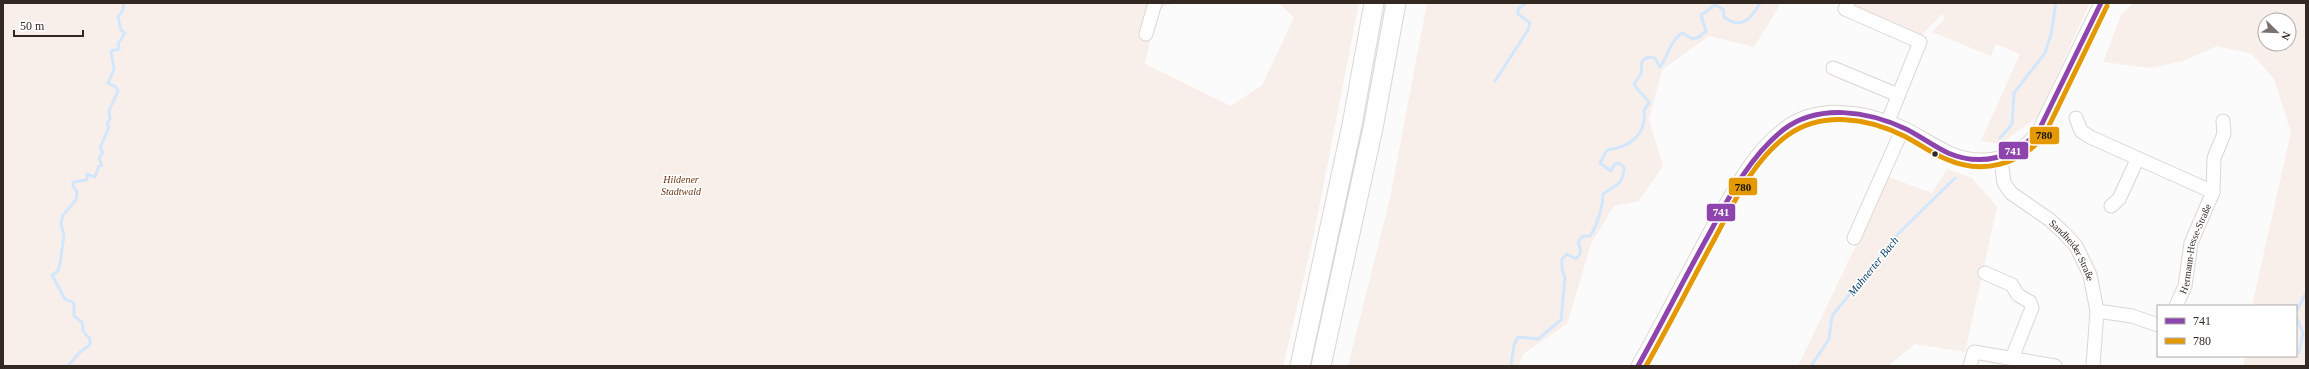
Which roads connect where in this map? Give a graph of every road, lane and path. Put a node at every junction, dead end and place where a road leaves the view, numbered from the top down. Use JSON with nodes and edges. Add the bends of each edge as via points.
{"nodes":[{"id":1,"x":1155,"y":3,"type":"edge"},
{"id":2,"x":1374,"y":3,"type":"edge"},
{"id":3,"x":1396,"y":3,"type":"edge"},
{"id":4,"x":1848,"y":3,"type":"edge"},
{"id":5,"x":2101,"y":3,"type":"edge"},
{"id":6,"x":1146,"y":34,"type":"dead end"},
{"id":7,"x":1833,"y":68,"type":"dead end"},
{"id":8,"x":1898,"y":95,"type":"junction"},
{"id":9,"x":2076,"y":118,"type":"dead end"},
{"id":10,"x":1888,"y":121,"type":"junction"},
{"id":11,"x":2223,"y":121,"type":"dead end"},
{"id":12,"x":1903,"y":128,"type":"junction"},
{"id":13,"x":2001,"y":159,"type":"junction"},
{"id":14,"x":2137,"y":160,"type":"junction"},
{"id":15,"x":2213,"y":192,"type":"junction"},
{"id":16,"x":2111,"y":206,"type":"dead end"},
{"id":17,"x":1854,"y":238,"type":"dead end"},
{"id":18,"x":1985,"y":274,"type":"dead end"},
{"id":19,"x":2176,"y":305,"type":"edge"},
{"id":20,"x":2097,"y":311,"type":"junction"},
{"id":21,"x":2157,"y":325,"type":"edge"},
{"id":22,"x":2012,"y":358,"type":"junction"},
{"id":23,"x":1300,"y":366,"type":"edge"},
{"id":24,"x":1321,"y":366,"type":"edge"},
{"id":25,"x":1638,"y":366,"type":"edge"},
{"id":26,"x":1970,"y":366,"type":"edge"},
{"id":27,"x":2055,"y":366,"type":"edge"},
{"id":28,"x":2093,"y":366,"type":"edge"}],
"edges":[{"from":1,"to":6,"type":"street"},
{"from":2,"to":23,"type":"highway","via":[[1349,140]]},
{"from":3,"to":24,"type":"highway","via":[[1373,128]]},
{"from":4,"to":8,"type":"street","via":[[1845,9],[1920,42]]},
{"from":5,"to":13,"type":"street","via":[[2033,140]]},
{"from":7,"to":8,"type":"street"},
{"from":8,"to":10,"type":"street"},
{"from":9,"to":14,"type":"street","name":"Hermann-Hesse-Straße","via":[[2082,132]]},
{"from":10,"to":12,"type":"street"},
{"from":10,"to":25,"type":"street","via":[[1855,114],[1818,114],[1783,129],[1764,147],[1738,184]]},
{"from":11,"to":15,"type":"street","name":"Hermann-Hesse-Straße","via":[[2224,134],[2214,158]]},
{"from":12,"to":13,"type":"street","via":[[1959,156],[1979,161]]},
{"from":12,"to":17,"type":"street"},
{"from":13,"to":20,"type":"street","name":"Sandheider Straße","via":[[2004,183],[2011,193],[2050,220],[2076,246],[2090,275]]},
{"from":14,"to":15,"type":"street","name":"Hermann-Hesse-Straße"},
{"from":14,"to":16,"type":"street","via":[[2120,199]]},
{"from":15,"to":19,"type":"street","name":"Hermann-Hesse-Straße","via":[[2191,243],[2185,286]]},
{"from":18,"to":22,"type":"street","via":[[2012,285],[2018,295],[2030,302],[2032,308]]},
{"from":20,"to":21,"type":"street","via":[[2132,316]]},
{"from":20,"to":28,"type":"street","name":"Sandheider Straße"},
{"from":22,"to":26,"type":"street","via":[[1974,352]]},
{"from":22,"to":27,"type":"street"}]}
